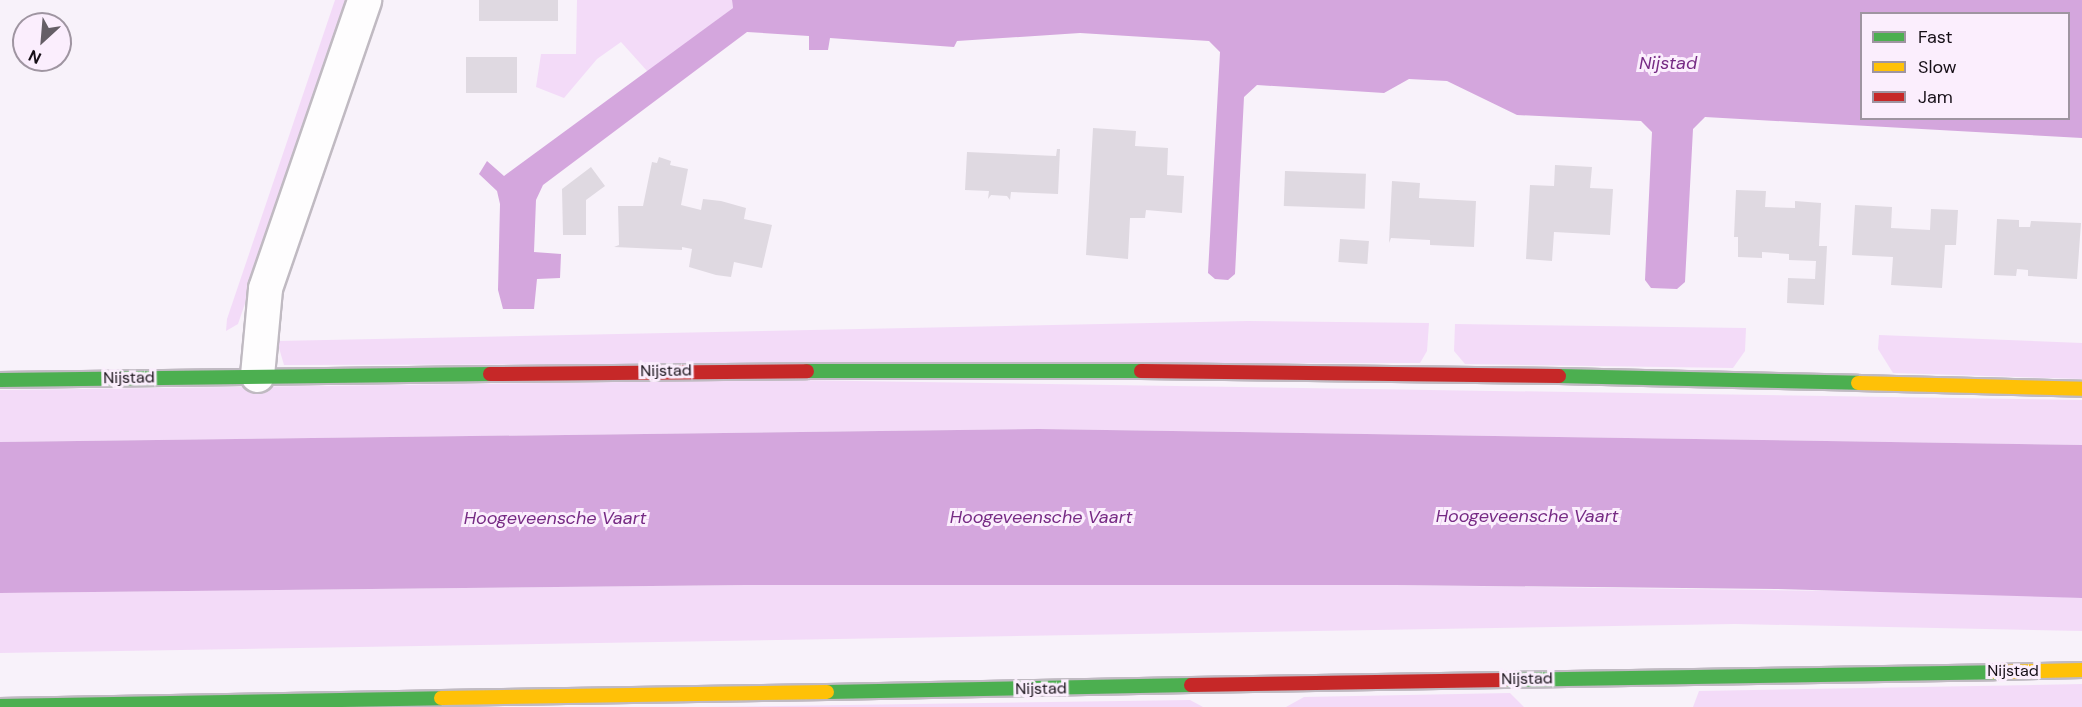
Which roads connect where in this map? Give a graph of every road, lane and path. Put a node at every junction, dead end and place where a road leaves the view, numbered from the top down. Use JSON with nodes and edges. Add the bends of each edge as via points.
{"nodes":[{"id":1,"x":364,"y":0,"type":"edge"},
{"id":2,"x":258,"y":375,"type":"junction"},
{"id":3,"x":0,"y":380,"type":"edge"},
{"id":4,"x":2082,"y":389,"type":"edge"},
{"id":5,"x":2082,"y":670,"type":"edge"},
{"id":6,"x":0,"y":706,"type":"edge"}],
"edges":[{"from":1,"to":2,"type":"street","via":[[265,288]]},
{"from":2,"to":3,"type":"street","name":"Nijstad"},
{"from":2,"to":4,"type":"street","name":"Nijstad","via":[[970,369],[1662,377]]},
{"from":5,"to":6,"type":"street","name":"Nijstad"}]}
